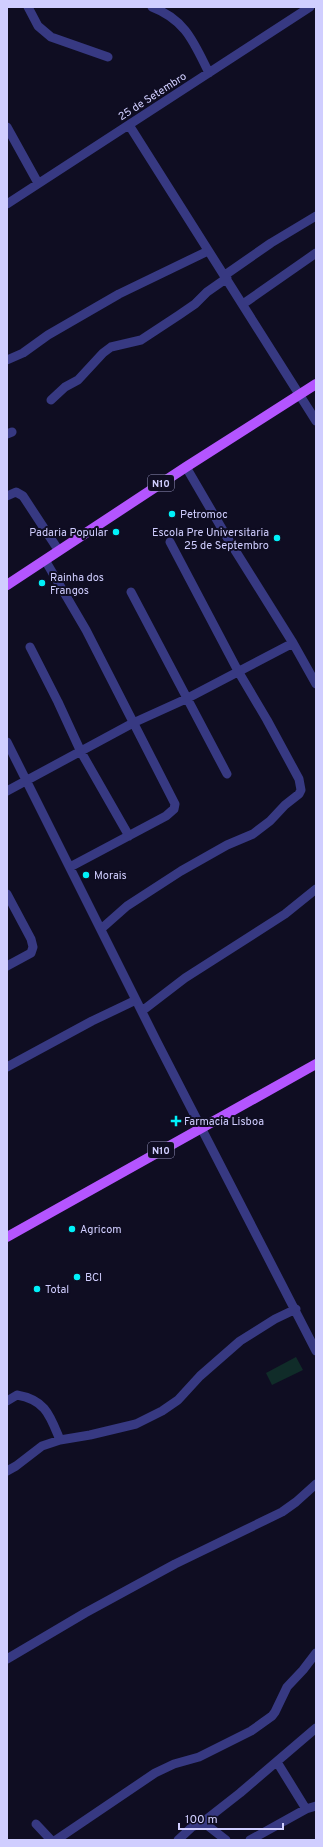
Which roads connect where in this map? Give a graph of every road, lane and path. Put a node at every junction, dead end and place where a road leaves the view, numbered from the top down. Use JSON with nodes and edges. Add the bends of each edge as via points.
{"nodes":[{"id":1,"x":28,"y":7,"type":"edge"},
{"id":2,"x":152,"y":7,"type":"edge"},
{"id":3,"x":310,"y":7,"type":"edge"},
{"id":4,"x":108,"y":57,"type":"dead end"},
{"id":5,"x":209,"y":73,"type":"junction"},
{"id":6,"x":129,"y":125,"type":"junction"},
{"id":7,"x":7,"y":127,"type":"edge"},
{"id":8,"x":10,"y":139,"type":"edge"},
{"id":9,"x":38,"y":183,"type":"junction"},
{"id":10,"x":7,"y":204,"type":"edge"},
{"id":11,"x":316,"y":216,"type":"edge"},
{"id":12,"x":208,"y":251,"type":"junction"},
{"id":13,"x":316,"y":254,"type":"edge"},
{"id":14,"x":226,"y":277,"type":"junction"},
{"id":15,"x":243,"y":304,"type":"junction"},
{"id":16,"x":7,"y":360,"type":"edge"},
{"id":17,"x":316,"y":384,"type":"edge"},
{"id":18,"x":299,"y":395,"type":"junction"},
{"id":19,"x":51,"y":400,"type":"dead end"},
{"id":20,"x":316,"y":421,"type":"edge"},
{"id":21,"x":186,"y":467,"type":"junction"},
{"id":22,"x":7,"y":496,"type":"edge"},
{"id":23,"x":170,"y":542,"type":"dead end"},
{"id":24,"x":60,"y":551,"type":"junction"},
{"id":25,"x":45,"y":560,"type":"junction"},
{"id":26,"x":7,"y":585,"type":"edge"},
{"id":27,"x":132,"y":592,"type":"dead end"},
{"id":28,"x":293,"y":643,"type":"junction"},
{"id":29,"x":30,"y":647,"type":"dead end"},
{"id":30,"x":238,"y":672,"type":"junction"},
{"id":31,"x":316,"y":684,"type":"edge"},
{"id":32,"x":186,"y":700,"type":"junction"},
{"id":33,"x":133,"y":723,"type":"junction"},
{"id":34,"x":7,"y":742,"type":"edge"},
{"id":35,"x":81,"y":752,"type":"junction"},
{"id":36,"x":227,"y":774,"type":"dead end"},
{"id":37,"x":25,"y":781,"type":"junction"},
{"id":38,"x":7,"y":791,"type":"edge"},
{"id":39,"x":129,"y":836,"type":"junction"},
{"id":40,"x":70,"y":867,"type":"junction"},
{"id":41,"x":316,"y":889,"type":"edge"},
{"id":42,"x":8,"y":899,"type":"edge"},
{"id":43,"x":101,"y":929,"type":"junction"},
{"id":44,"x":7,"y":966,"type":"edge"},
{"id":45,"x":136,"y":1000,"type":"junction"},
{"id":46,"x":142,"y":1012,"type":"junction"},
{"id":47,"x":316,"y":1064,"type":"edge"},
{"id":48,"x":7,"y":1067,"type":"edge"},
{"id":49,"x":202,"y":1127,"type":"junction"},
{"id":50,"x":7,"y":1236,"type":"edge"},
{"id":51,"x":296,"y":1309,"type":"junction"},
{"id":52,"x":316,"y":1351,"type":"edge"},
{"id":53,"x":7,"y":1401,"type":"edge"},
{"id":54,"x":60,"y":1440,"type":"junction"},
{"id":55,"x":7,"y":1471,"type":"edge"},
{"id":56,"x":316,"y":1484,"type":"edge"},
{"id":57,"x":316,"y":1653,"type":"edge"},
{"id":58,"x":7,"y":1659,"type":"edge"},
{"id":59,"x":316,"y":1728,"type":"edge"},
{"id":60,"x":277,"y":1762,"type":"junction"},
{"id":61,"x":316,"y":1806,"type":"edge"},
{"id":62,"x":306,"y":1809,"type":"junction"},
{"id":63,"x":203,"y":1822,"type":"junction"},
{"id":64,"x":36,"y":1824,"type":"dead end"},
{"id":65,"x":51,"y":1840,"type":"edge"},
{"id":66,"x":56,"y":1840,"type":"edge"},
{"id":67,"x":178,"y":1840,"type":"edge"},
{"id":68,"x":226,"y":1840,"type":"edge"},
{"id":69,"x":250,"y":1840,"type":"edge"}],
"edges":[{"from":1,"to":4,"type":"street","via":[[38,26],[51,37]]},
{"from":2,"to":5,"type":"street","via":[[172,17],[190,35]]},
{"from":3,"to":5,"type":"street","name":"25 de Setembro"},
{"from":5,"to":6,"type":"street","name":"25 de Setembro"},
{"from":6,"to":9,"type":"street","name":"25 de Setembro"},
{"from":6,"to":12,"type":"street"},
{"from":7,"to":8,"type":"street"},
{"from":8,"to":9,"type":"street"},
{"from":9,"to":10,"type":"street","name":"25 de Setembro"},
{"from":11,"to":14,"type":"street","via":[[271,243]]},
{"from":12,"to":14,"type":"street"},
{"from":12,"to":16,"type":"street","via":[[119,294]]},
{"from":13,"to":15,"type":"street"},
{"from":14,"to":15,"type":"street"},
{"from":14,"to":19,"type":"street","via":[[195,304],[141,340],[111,347],[86,373]]},
{"from":15,"to":18,"type":"street"},
{"from":17,"to":18,"type":"main road","number":"N10"},
{"from":18,"to":20,"type":"street"},
{"from":18,"to":21,"type":"main road","number":"N10"},
{"from":21,"to":24,"type":"main road","number":"N10"},
{"from":21,"to":28,"type":"street"},
{"from":22,"to":24,"type":"street","via":[[16,492],[23,496]]},
{"from":23,"to":30,"type":"street"},
{"from":24,"to":25,"type":"main road","number":"N10"},
{"from":25,"to":26,"type":"main road","number":"N10"},
{"from":25,"to":33,"type":"street","via":[[86,630]]},
{"from":27,"to":32,"type":"street"},
{"from":28,"to":30,"type":"street"},
{"from":28,"to":31,"type":"street"},
{"from":29,"to":35,"type":"street"},
{"from":30,"to":32,"type":"street"},
{"from":30,"to":43,"type":"street","via":[[299,779],[299,794],[253,834],[227,845],[181,871],[127,906]]},
{"from":32,"to":33,"type":"street"},
{"from":32,"to":36,"type":"street"},
{"from":33,"to":35,"type":"street"},
{"from":33,"to":39,"type":"street","via":[[175,804],[172,812]]},
{"from":34,"to":37,"type":"street"},
{"from":35,"to":37,"type":"street"},
{"from":35,"to":39,"type":"street"},
{"from":37,"to":38,"type":"street"},
{"from":37,"to":40,"type":"street"},
{"from":39,"to":40,"type":"street"},
{"from":40,"to":43,"type":"street"},
{"from":41,"to":46,"type":"street","via":[[285,914],[185,978]]},
{"from":42,"to":44,"type":"street","via":[[33,947],[31,953]]},
{"from":43,"to":45,"type":"street"},
{"from":45,"to":46,"type":"street"},
{"from":45,"to":48,"type":"street"},
{"from":46,"to":49,"type":"street"},
{"from":47,"to":49,"type":"main road","number":"N10"},
{"from":49,"to":50,"type":"main road","number":"N10"},
{"from":49,"to":51,"type":"street"},
{"from":51,"to":52,"type":"street"},
{"from":51,"to":54,"type":"street","via":[[240,1341],[200,1376],[178,1400],[162,1411],[136,1424]]},
{"from":53,"to":54,"type":"street","via":[[17,1395],[36,1400],[47,1412]]},
{"from":54,"to":55,"type":"street","via":[[42,1446]]},
{"from":56,"to":58,"type":"street","via":[[282,1512],[175,1564]]},
{"from":57,"to":66,"type":"street","via":[[287,1687],[272,1716],[251,1731],[199,1757],[155,1773]]},
{"from":59,"to":60,"type":"street"},
{"from":60,"to":62,"type":"street"},
{"from":60,"to":63,"type":"street"},
{"from":61,"to":62,"type":"street"},
{"from":62,"to":69,"type":"street"},
{"from":63,"to":67,"type":"street","via":[[192,1827]]},
{"from":63,"to":68,"type":"street"},
{"from":64,"to":65,"type":"street"}]}
